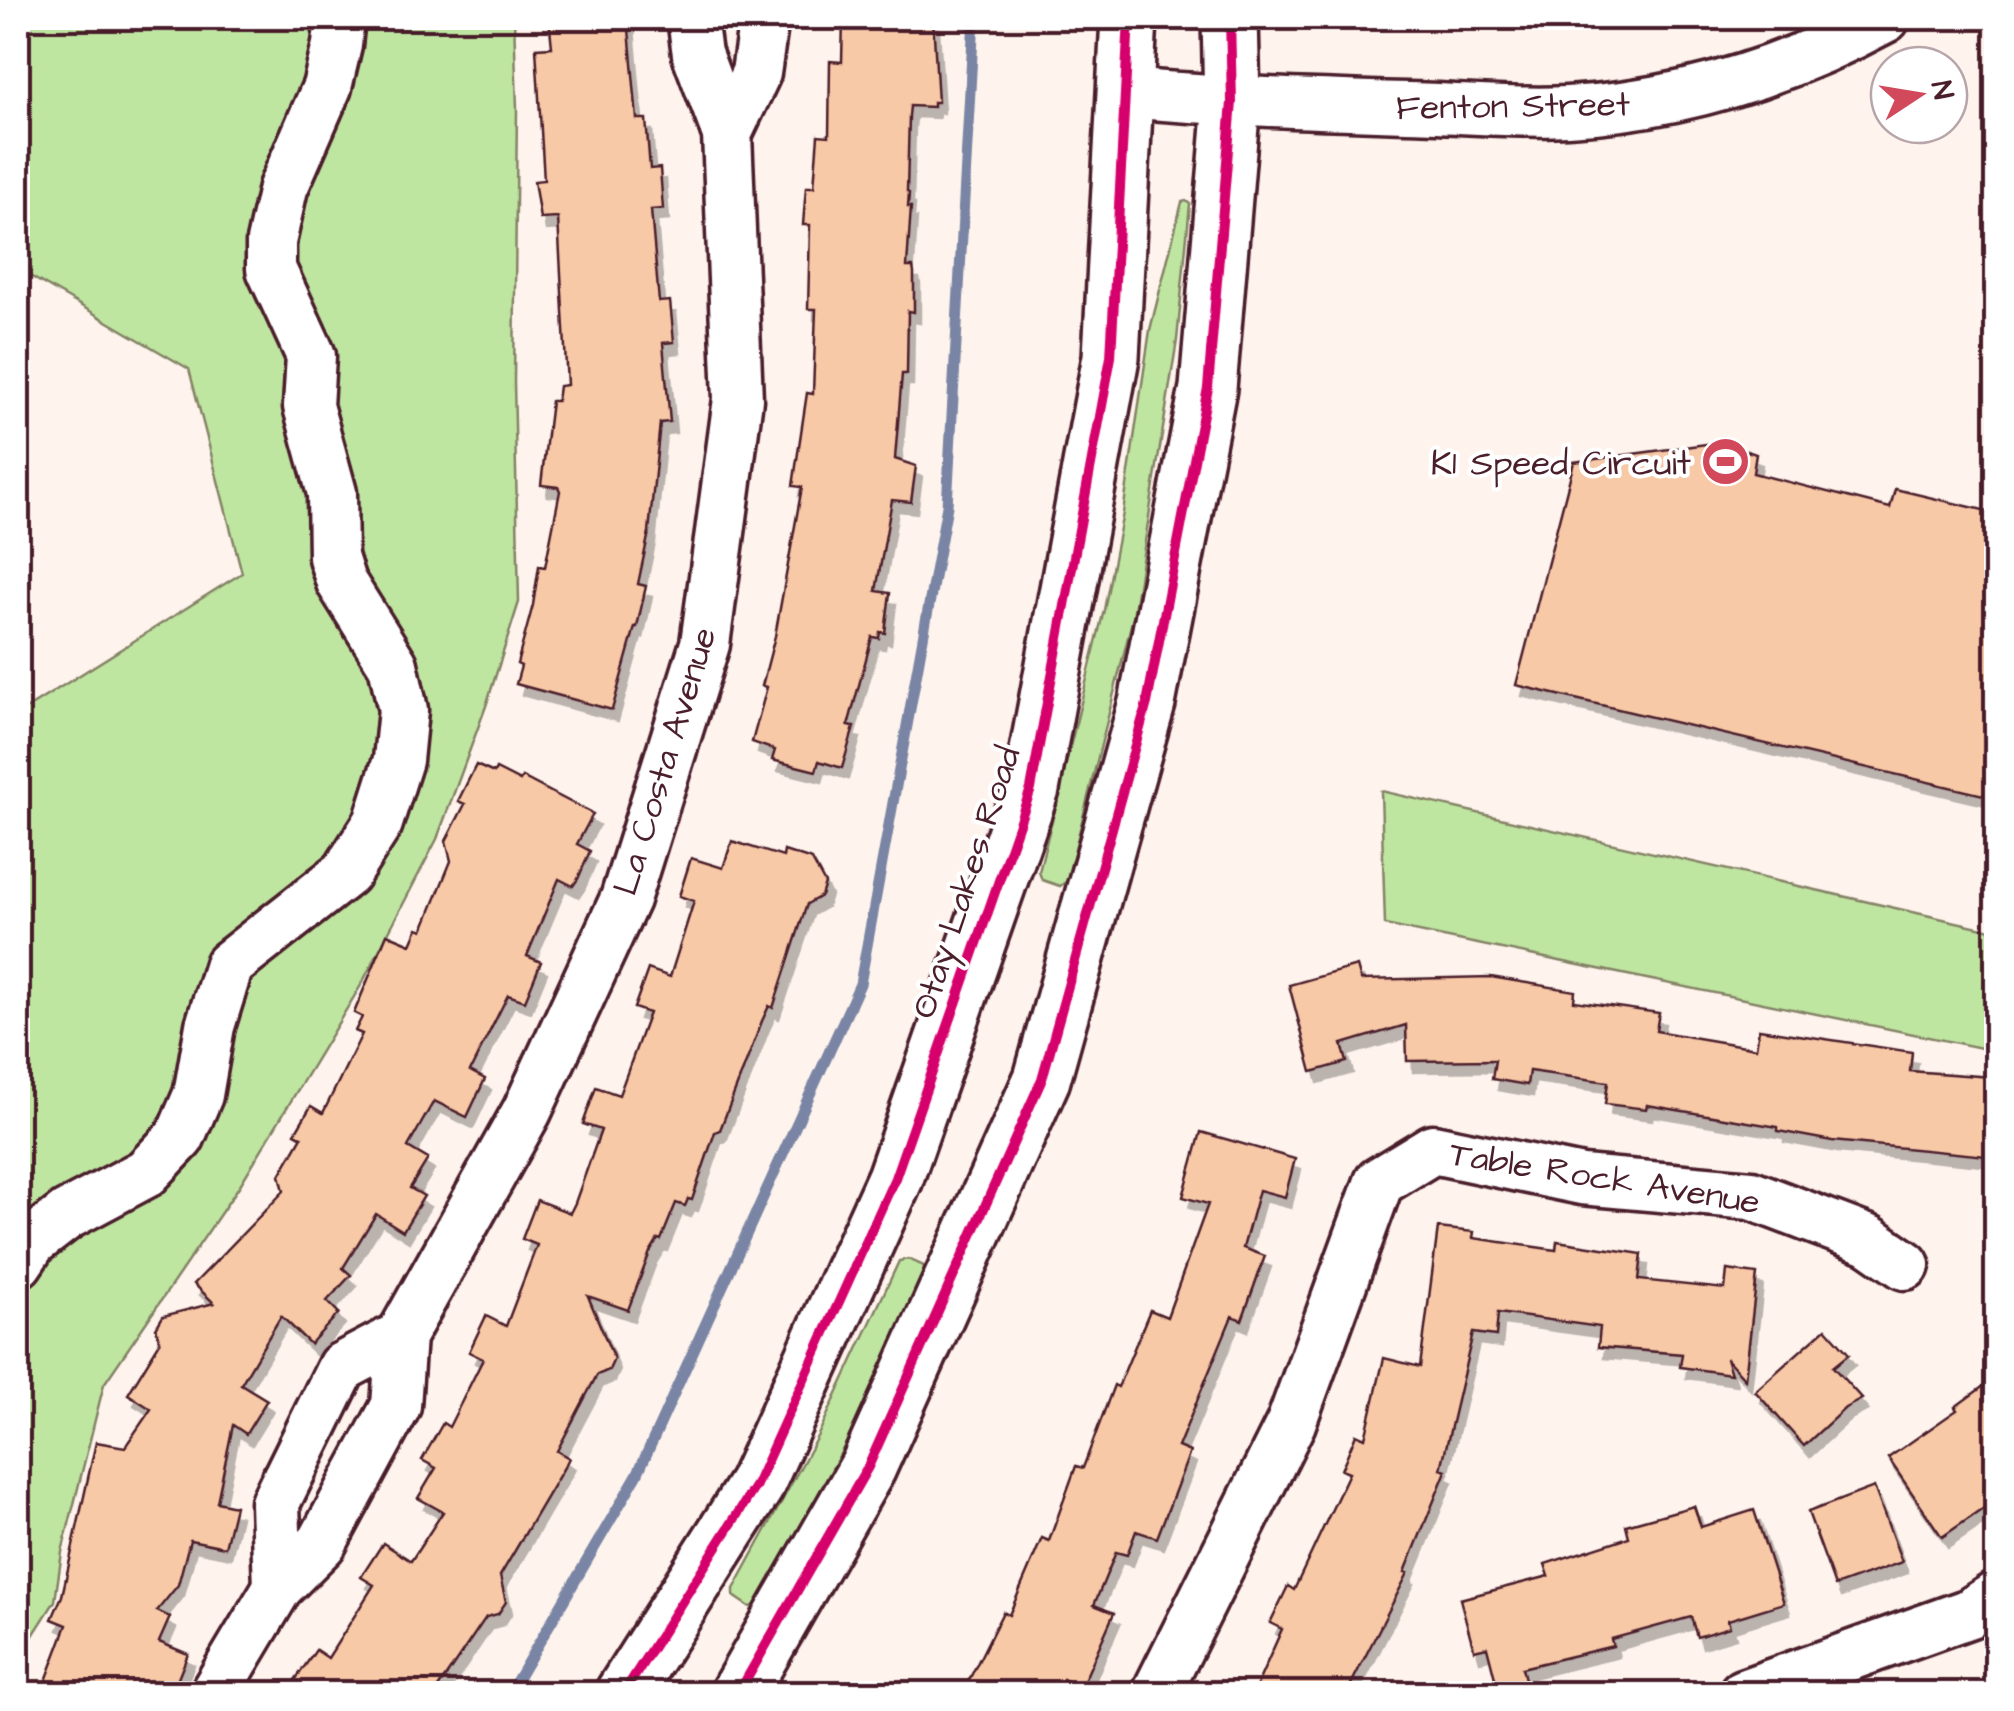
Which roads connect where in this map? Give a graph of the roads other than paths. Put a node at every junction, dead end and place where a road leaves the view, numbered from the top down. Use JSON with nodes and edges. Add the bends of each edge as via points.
{"nodes":[{"id":1,"x":340,"y":18,"type":"edge"},
{"id":2,"x":692,"y":18,"type":"edge"},
{"id":3,"x":764,"y":18,"type":"edge"},
{"id":4,"x":1129,"y":18,"type":"edge"},
{"id":5,"x":1230,"y":18,"type":"edge"},
{"id":6,"x":1885,"y":18,"type":"edge"},
{"id":7,"x":1125,"y":93,"type":"junction"},
{"id":8,"x":1232,"y":102,"type":"junction"},
{"id":9,"x":727,"y":134,"type":"junction"},
{"id":10,"x":18,"y":1263,"type":"edge"},
{"id":11,"x":1905,"y":1264,"type":"dead end"},
{"id":12,"x":400,"y":1336,"type":"junction"},
{"id":13,"x":278,"y":1587,"type":"junction"},
{"id":14,"x":1996,"y":1596,"type":"edge"},
{"id":15,"x":214,"y":1694,"type":"edge"},
{"id":16,"x":623,"y":1694,"type":"edge"},
{"id":17,"x":738,"y":1694,"type":"edge"},
{"id":18,"x":1156,"y":1694,"type":"edge"},
{"id":19,"x":1743,"y":1694,"type":"edge"}],
"edges":[{"from":1,"to":10,"type":"street","via":[[327,86],[282,188],[271,269],[311,356],[308,406],[332,493],[333,557],[341,582],[393,665],[403,710],[398,760],[378,823],[346,873],[230,965],[198,1095],[180,1137],[146,1173],[32,1242]]},
{"from":2,"to":9,"type":"street","name":"La Costa Avenue","via":[[697,54]]},
{"from":3,"to":9,"type":"street","name":"La Costa Avenue","via":[[756,73]]},
{"from":4,"to":7,"type":"main road","name":"Otay Lakes Road"},
{"from":5,"to":8,"type":"main road"},
{"from":6,"to":8,"type":"street","name":"Fenton Street","via":[[1741,82],[1624,107]]},
{"from":7,"to":8,"type":"street","name":"Fenton Street"},
{"from":7,"to":16,"type":"main road","name":"Otay Lakes Road","via":[[1111,358],[1031,788],[887,1196],[756,1486]]},
{"from":8,"to":17,"type":"main road","via":[[1208,388],[1147,704],[1042,1079],[868,1467]]},
{"from":9,"to":12,"type":"street","name":"La Costa Avenue","via":[[738,399],[704,644],[625,899],[527,1110]]},
{"from":11,"to":18,"type":"street","name":"Table Rock Avenue","via":[[1869,1240],[1751,1195],[1582,1180],[1433,1149],[1379,1182],[1291,1422]]},
{"from":12,"to":13,"type":"street","name":"La Costa Avenue","via":[[396,1406],[322,1542]]},
{"from":12,"to":13,"type":"street","via":[[342,1367],[274,1503]]},
{"from":13,"to":15,"type":"street","name":"La Costa Avenue"},
{"from":14,"to":19,"type":"street","via":[[1970,1613]]}]}
